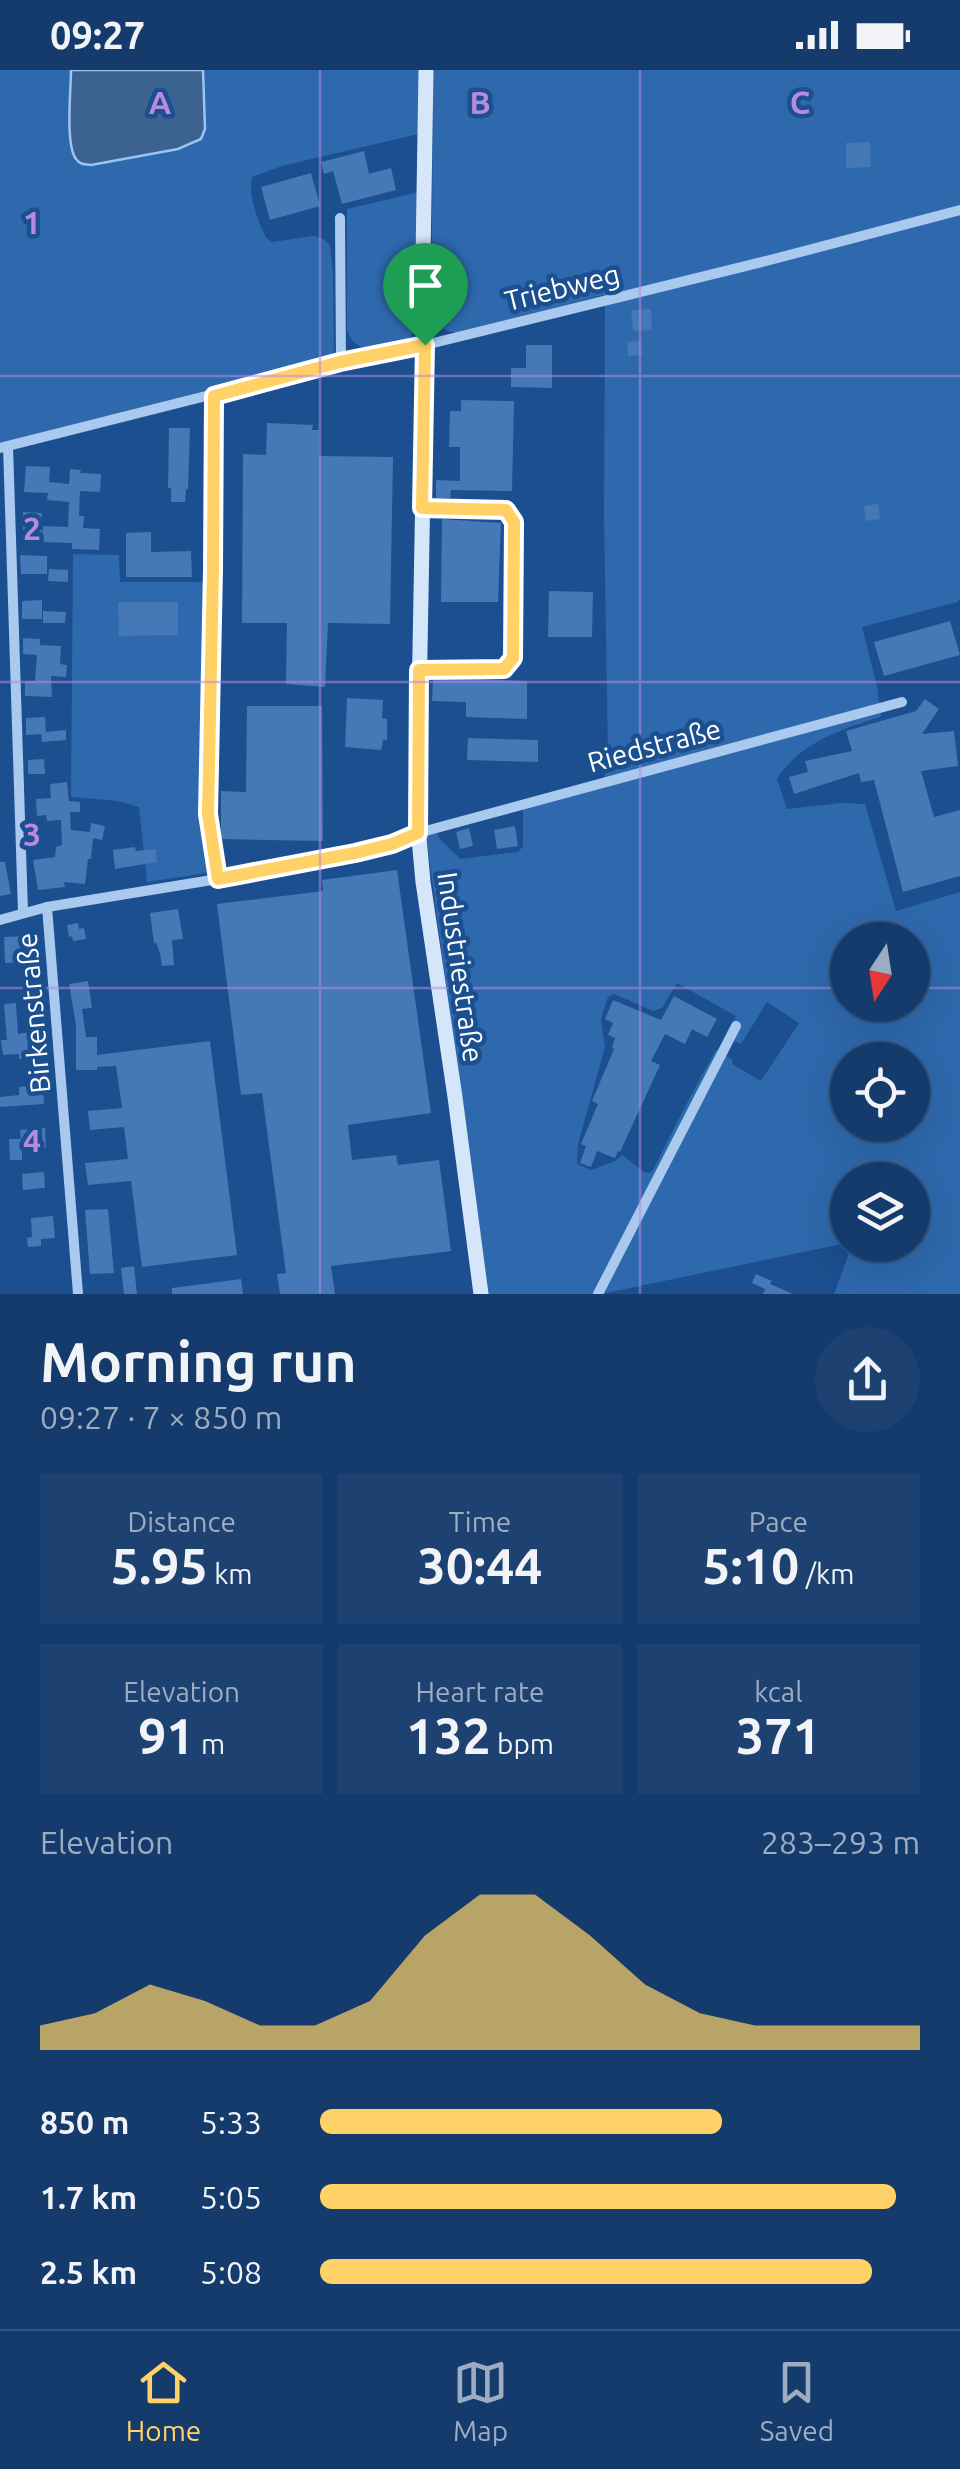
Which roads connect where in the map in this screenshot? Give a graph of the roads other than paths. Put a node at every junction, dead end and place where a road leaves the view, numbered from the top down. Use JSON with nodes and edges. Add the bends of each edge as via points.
{"nodes":[{"id":1,"x":426,"y":70,"type":"edge"},
{"id":2,"x":960,"y":210,"type":"edge"},
{"id":3,"x":340,"y":218,"type":"dead end"},
{"id":4,"x":425,"y":345,"type":"junction"},
{"id":5,"x":340,"y":362,"type":"junction"},
{"id":6,"x":214,"y":396,"type":"junction"},
{"id":7,"x":4,"y":447,"type":"edge"},
{"id":8,"x":422,"y":508,"type":"junction"},
{"id":9,"x":419,"y":670,"type":"junction"},
{"id":10,"x":902,"y":702,"type":"dead end"},
{"id":11,"x":418,"y":833,"type":"junction"},
{"id":12,"x":218,"y":879,"type":"junction"},
{"id":13,"x":47,"y":907,"type":"junction"},
{"id":14,"x":23,"y":912,"type":"junction"},
{"id":15,"x":0,"y":920,"type":"edge"},
{"id":16,"x":736,"y":1026,"type":"dead end"},
{"id":17,"x":78,"y":1294,"type":"edge"},
{"id":18,"x":481,"y":1294,"type":"edge"},
{"id":19,"x":598,"y":1294,"type":"edge"}],
"edges":[{"from":1,"to":4,"type":"street","name":"Industriestraße"},
{"from":2,"to":4,"type":"street","name":"Triebweg"},
{"from":3,"to":5,"type":"street"},
{"from":4,"to":5,"type":"street","name":"Triebweg"},
{"from":4,"to":8,"type":"street","name":"Industriestraße"},
{"from":5,"to":6,"type":"street","name":"Triebweg"},
{"from":6,"to":7,"type":"street","name":"Triebweg"},
{"from":6,"to":12,"type":"street","via":[[208,814]]},
{"from":7,"to":14,"type":"street"},
{"from":8,"to":9,"type":"street","name":"Industriestraße"},
{"from":8,"to":9,"type":"lane","via":[[506,510],[514,522],[513,658],[504,669]]},
{"from":9,"to":11,"type":"street","name":"Industriestraße"},
{"from":10,"to":11,"type":"street","name":"Riedstraße"},
{"from":11,"to":12,"type":"lane","via":[[373,849]]},
{"from":11,"to":18,"type":"street","name":"Industriestraße"},
{"from":12,"to":13,"type":"street"},
{"from":13,"to":14,"type":"street"},
{"from":13,"to":17,"type":"street","name":"Birkenstraße"},
{"from":14,"to":15,"type":"street"},
{"from":16,"to":19,"type":"street"}]}
